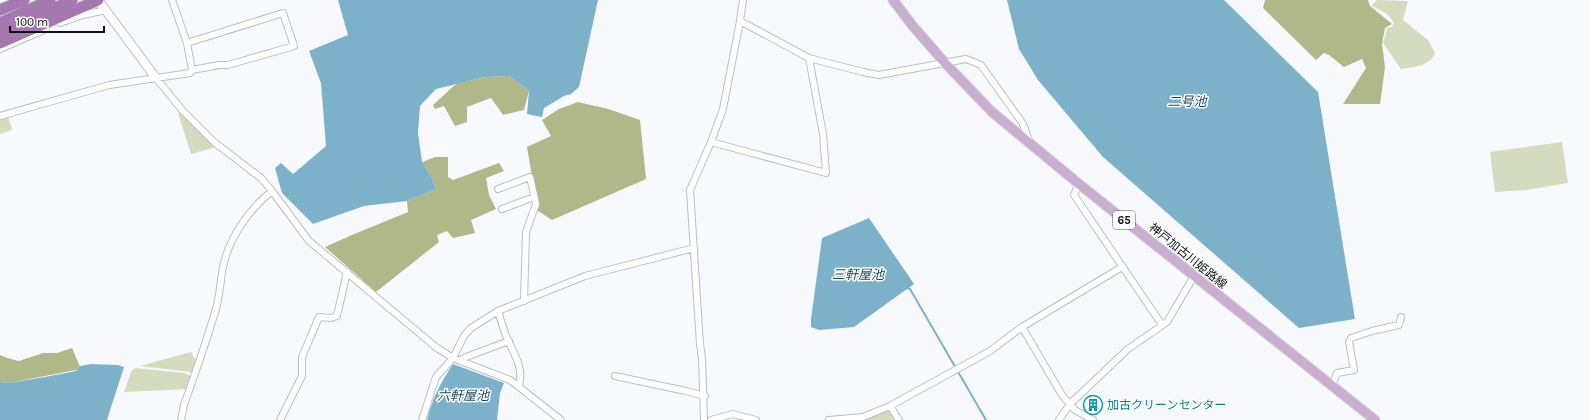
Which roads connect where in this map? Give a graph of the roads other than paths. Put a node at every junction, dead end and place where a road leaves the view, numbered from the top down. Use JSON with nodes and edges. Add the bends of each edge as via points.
{"nodes":[{"id":1,"x":24,"y":0,"type":"edge"},
{"id":2,"x":50,"y":0,"type":"edge"},
{"id":3,"x":72,"y":0,"type":"edge"},
{"id":4,"x":98,"y":0,"type":"edge"},
{"id":5,"x":172,"y":0,"type":"edge"},
{"id":6,"x":743,"y":0,"type":"edge"},
{"id":7,"x":893,"y":0,"type":"edge"},
{"id":8,"x":0,"y":10,"type":"edge"},
{"id":9,"x":106,"y":10,"type":"junction"},
{"id":10,"x":740,"y":22,"type":"junction"},
{"id":11,"x":0,"y":23,"type":"edge"},
{"id":12,"x":0,"y":34,"type":"edge"},
{"id":13,"x":187,"y":42,"type":"junction"},
{"id":14,"x":0,"y":43,"type":"edge"},
{"id":15,"x":0,"y":50,"type":"edge"},
{"id":16,"x":808,"y":58,"type":"junction"},
{"id":17,"x":945,"y":63,"type":"junction"},
{"id":18,"x":192,"y":70,"type":"junction"},
{"id":19,"x":156,"y":78,"type":"junction"},
{"id":20,"x":0,"y":116,"type":"edge"},
{"id":21,"x":711,"y":142,"type":"junction"},
{"id":22,"x":1030,"y":143,"type":"junction"},
{"id":23,"x":1079,"y":184,"type":"junction"},
{"id":24,"x":498,"y":189,"type":"dead end"},
{"id":25,"x":272,"y":191,"type":"junction"},
{"id":26,"x":534,"y":196,"type":"junction"},
{"id":27,"x":502,"y":209,"type":"dead end"},
{"id":28,"x":694,"y":248,"type":"junction"},
{"id":29,"x":1122,"y":267,"type":"junction"},
{"id":30,"x":347,"y":272,"type":"junction"},
{"id":31,"x":1194,"y":276,"type":"junction"},
{"id":32,"x":524,"y":301,"type":"junction"},
{"id":33,"x":498,"y":311,"type":"junction"},
{"id":34,"x":1401,"y":318,"type":"dead end"},
{"id":35,"x":1162,"y":325,"type":"junction"},
{"id":36,"x":1022,"y":327,"type":"junction"},
{"id":37,"x":509,"y":341,"type":"junction"},
{"id":38,"x":453,"y":358,"type":"junction"},
{"id":39,"x":460,"y":361,"type":"junction"},
{"id":40,"x":615,"y":376,"type":"dead end"},
{"id":41,"x":519,"y":385,"type":"junction"},
{"id":42,"x":1332,"y":386,"type":"junction"},
{"id":43,"x":704,"y":396,"type":"junction"},
{"id":44,"x":1070,"y":404,"type":"junction"},
{"id":45,"x":890,"y":406,"type":"junction"},
{"id":46,"x":181,"y":420,"type":"edge"},
{"id":47,"x":280,"y":420,"type":"edge"},
{"id":48,"x":422,"y":420,"type":"edge"},
{"id":49,"x":561,"y":420,"type":"edge"},
{"id":50,"x":704,"y":420,"type":"edge"},
{"id":51,"x":712,"y":420,"type":"edge"},
{"id":52,"x":756,"y":420,"type":"edge"},
{"id":53,"x":829,"y":420,"type":"edge"},
{"id":54,"x":899,"y":420,"type":"edge"},
{"id":55,"x":1059,"y":420,"type":"edge"},
{"id":56,"x":1093,"y":420,"type":"edge"},
{"id":57,"x":1375,"y":420,"type":"edge"}],
"edges":[{"from":1,"to":8,"type":"highway"},
{"from":2,"to":11,"type":"highway"},
{"from":3,"to":12,"type":"highway"},
{"from":4,"to":9,"type":"street"},
{"from":4,"to":14,"type":"highway"},
{"from":5,"to":13,"type":"street"},
{"from":6,"to":10,"type":"street"},
{"from":7,"to":17,"type":"main road","name":"神戸加古川姫路線","number":"65"},
{"from":9,"to":15,"type":"street","via":[[65,20]]},
{"from":9,"to":19,"type":"street"},
{"from":10,"to":16,"type":"street"},
{"from":10,"to":21,"type":"street","via":[[723,109]]},
{"from":13,"to":18,"type":"street"},
{"from":13,"to":18,"type":"street","via":[[283,13],[294,46],[228,65]]},
{"from":16,"to":17,"type":"street","via":[[879,75]]},
{"from":16,"to":21,"type":"street","via":[[823,134],[826,173]]},
{"from":17,"to":22,"type":"main road","name":"神戸加古川姫路線","number":"65","via":[[992,112]]},
{"from":17,"to":22,"type":"street","via":[[966,59],[981,66],[1023,124]]},
{"from":18,"to":19,"type":"street","via":[[190,73]]},
{"from":19,"to":20,"type":"street","via":[[109,85]]},
{"from":19,"to":25,"type":"street","via":[[182,110],[209,137],[261,178]]},
{"from":21,"to":28,"type":"street","via":[[690,190]]},
{"from":22,"to":23,"type":"main road","name":"神戸加古川姫路線","number":"65"},
{"from":23,"to":29,"type":"street","via":[[1074,194]]},
{"from":23,"to":31,"type":"main road","name":"神戸加古川姫路線","number":"65"},
{"from":24,"to":26,"type":"street","via":[[529,177]]},
{"from":25,"to":30,"type":"street","via":[[309,241]]},
{"from":25,"to":46,"type":"street","via":[[265,196],[231,241],[222,268],[220,294]]},
{"from":26,"to":27,"type":"street"},
{"from":26,"to":32,"type":"street","via":[[535,208],[526,232]]},
{"from":28,"to":32,"type":"street","via":[[584,276]]},
{"from":28,"to":43,"type":"street"},
{"from":29,"to":35,"type":"street"},
{"from":29,"to":36,"type":"street"},
{"from":30,"to":38,"type":"street","via":[[437,348]]},
{"from":30,"to":47,"type":"street","via":[[337,316],[319,317],[302,357],[302,376]]},
{"from":31,"to":35,"type":"street","via":[[1167,322]]},
{"from":31,"to":42,"type":"main road","name":"神戸加古川姫路線","number":"65"},
{"from":32,"to":33,"type":"street"},
{"from":33,"to":37,"type":"street"},
{"from":33,"to":38,"type":"street","via":[[471,328]]},
{"from":34,"to":42,"type":"street","via":[[1399,325],[1351,338],[1349,342],[1354,370],[1337,373]]},
{"from":35,"to":44,"type":"street","via":[[1128,349]]},
{"from":36,"to":44,"type":"street","via":[[1062,395]]},
{"from":36,"to":45,"type":"street","via":[[990,351]]},
{"from":37,"to":39,"type":"street","via":[[466,356]]},
{"from":37,"to":41,"type":"street","via":[[521,373]]},
{"from":38,"to":39,"type":"street"},
{"from":38,"to":48,"type":"street","via":[[436,377]]},
{"from":39,"to":41,"type":"street"},
{"from":40,"to":43,"type":"street"},
{"from":41,"to":49,"type":"street"},
{"from":42,"to":57,"type":"main road","name":"神戸加古川姫路線","number":"65"},
{"from":43,"to":50,"type":"street"},
{"from":44,"to":55,"type":"street"},
{"from":44,"to":56,"type":"street","via":[[1075,410]]},
{"from":45,"to":53,"type":"street","via":[[863,417]]},
{"from":45,"to":54,"type":"street"},
{"from":51,"to":52,"type":"street","via":[[733,414]]}]}
